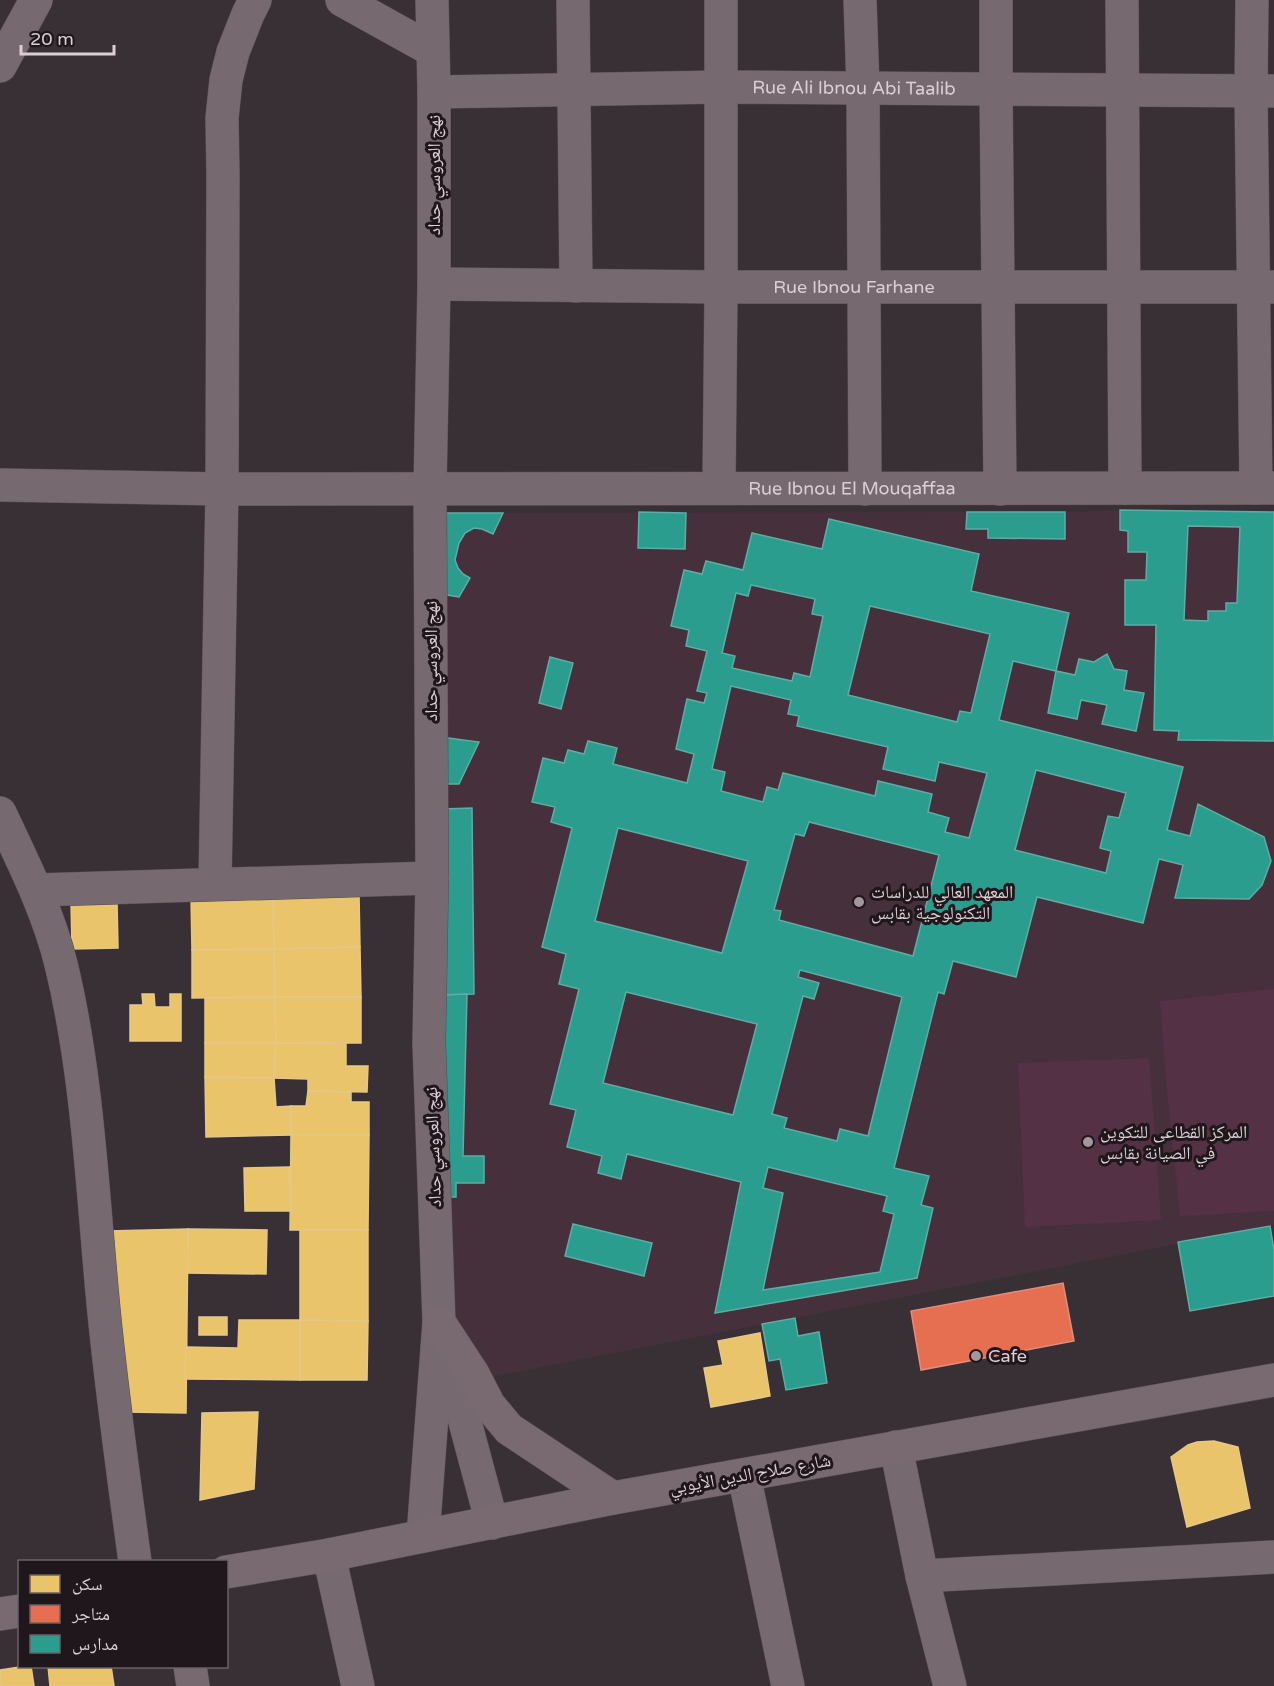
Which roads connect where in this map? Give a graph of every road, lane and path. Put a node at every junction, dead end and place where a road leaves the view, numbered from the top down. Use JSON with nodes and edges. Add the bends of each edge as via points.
{"nodes":[{"id":1,"x":36,"y":0,"type":"edge"},
{"id":2,"x":255,"y":0,"type":"edge"},
{"id":3,"x":342,"y":0,"type":"edge"},
{"id":4,"x":432,"y":0,"type":"edge"},
{"id":5,"x":573,"y":0,"type":"edge"},
{"id":6,"x":721,"y":0,"type":"edge"},
{"id":7,"x":860,"y":0,"type":"edge"},
{"id":8,"x":996,"y":0,"type":"edge"},
{"id":9,"x":1122,"y":0,"type":"edge"},
{"id":10,"x":1252,"y":0,"type":"edge"},
{"id":11,"x":432,"y":50,"type":"junction"},
{"id":12,"x":3,"y":54,"type":"edge"},
{"id":13,"x":721,"y":87,"type":"junction"},
{"id":14,"x":863,"y":87,"type":"junction"},
{"id":15,"x":996,"y":88,"type":"junction"},
{"id":16,"x":573,"y":90,"type":"junction"},
{"id":17,"x":1123,"y":91,"type":"junction"},
{"id":18,"x":1263,"y":91,"type":"edge"},
{"id":19,"x":434,"y":92,"type":"junction"},
{"id":20,"x":434,"y":284,"type":"junction"},
{"id":21,"x":576,"y":286,"type":"junction"},
{"id":22,"x":864,"y":286,"type":"junction"},
{"id":23,"x":998,"y":286,"type":"junction"},
{"id":24,"x":721,"y":287,"type":"junction"},
{"id":25,"x":1124,"y":287,"type":"junction"},
{"id":26,"x":1264,"y":287,"type":"edge"},
{"id":27,"x":0,"y":485,"type":"edge"},
{"id":28,"x":719,"y":488,"type":"junction"},
{"id":29,"x":1125,"y":488,"type":"junction"},
{"id":30,"x":1265,"y":488,"type":"edge"},
{"id":31,"x":222,"y":489,"type":"junction"},
{"id":32,"x":865,"y":489,"type":"junction"},
{"id":33,"x":1000,"y":489,"type":"junction"},
{"id":34,"x":430,"y":490,"type":"junction"},
{"id":35,"x":0,"y":813,"type":"edge"},
{"id":36,"x":432,"y":878,"type":"junction"},
{"id":37,"x":215,"y":884,"type":"junction"},
{"id":38,"x":36,"y":890,"type":"junction"},
{"id":39,"x":439,"y":1322,"type":"junction"},
{"id":40,"x":1274,"y":1380,"type":"edge"},
{"id":41,"x":896,"y":1447,"type":"junction"},
{"id":42,"x":744,"y":1475,"type":"junction"},
{"id":43,"x":613,"y":1498,"type":"junction"},
{"id":44,"x":492,"y":1523,"type":"junction"},
{"id":45,"x":423,"y":1536,"type":"junction"},
{"id":46,"x":329,"y":1555,"type":"junction"},
{"id":47,"x":1274,"y":1557,"type":"edge"},
{"id":48,"x":135,"y":1560,"type":"edge"},
{"id":49,"x":228,"y":1572,"type":"edge"},
{"id":50,"x":922,"y":1576,"type":"junction"},
{"id":51,"x":18,"y":1611,"type":"edge"},
{"id":52,"x":0,"y":1614,"type":"edge"},
{"id":53,"x":190,"y":1668,"type":"edge"},
{"id":54,"x":193,"y":1686,"type":"edge"},
{"id":55,"x":358,"y":1686,"type":"edge"},
{"id":56,"x":788,"y":1686,"type":"edge"},
{"id":57,"x":950,"y":1686,"type":"edge"}],
"edges":[{"from":1,"to":12,"type":"street"},
{"from":2,"to":31,"type":"street","via":[[233,52],[222,118]]},
{"from":3,"to":11,"type":"street"},
{"from":4,"to":11,"type":"street","name":"نهج العروسي حداد"},
{"from":5,"to":16,"type":"street"},
{"from":6,"to":13,"type":"street"},
{"from":7,"to":14,"type":"street"},
{"from":8,"to":15,"type":"street"},
{"from":9,"to":17,"type":"street"},
{"from":10,"to":18,"type":"street"},
{"from":11,"to":19,"type":"street","name":"نهج العروسي حداد"},
{"from":13,"to":14,"type":"street","name":"Rue Ali Ibnou Abi Taalib"},
{"from":13,"to":16,"type":"street","name":"Rue Ali Ibnou Abi Taalib"},
{"from":13,"to":24,"type":"street"},
{"from":14,"to":15,"type":"street","name":"Rue Ali Ibnou Abi Taalib"},
{"from":14,"to":22,"type":"street"},
{"from":15,"to":17,"type":"street","name":"Rue Ali Ibnou Abi Taalib"},
{"from":15,"to":23,"type":"street"},
{"from":16,"to":19,"type":"street","name":"Rue Ali Ibnou Abi Taalib"},
{"from":16,"to":21,"type":"street"},
{"from":17,"to":18,"type":"street","name":"Rue Ali Ibnou Abi Taalib"},
{"from":17,"to":25,"type":"street"},
{"from":18,"to":26,"type":"street"},
{"from":19,"to":20,"type":"street","name":"نهج العروسي حداد"},
{"from":20,"to":21,"type":"street","name":"Rue Ibnou Farhane"},
{"from":20,"to":34,"type":"street","name":"نهج العروسي حداد"},
{"from":21,"to":24,"type":"street","name":"Rue Ibnou Farhane"},
{"from":22,"to":23,"type":"street","name":"Rue Ibnou Farhane"},
{"from":22,"to":24,"type":"street","name":"Rue Ibnou Farhane"},
{"from":22,"to":32,"type":"street"},
{"from":23,"to":25,"type":"street","name":"Rue Ibnou Farhane"},
{"from":23,"to":33,"type":"street"},
{"from":24,"to":28,"type":"street"},
{"from":25,"to":26,"type":"street","name":"Rue Ibnou Farhane"},
{"from":25,"to":29,"type":"street"},
{"from":26,"to":30,"type":"street"},
{"from":27,"to":31,"type":"street","name":"Rue Ibnou El Mouqaffaa"},
{"from":28,"to":32,"type":"street","name":"Rue Ibnou El Mouqaffaa"},
{"from":28,"to":34,"type":"street","name":"Rue Ibnou El Mouqaffaa"},
{"from":29,"to":30,"type":"street","name":"Rue Ibnou El Mouqaffaa"},
{"from":29,"to":33,"type":"street","name":"Rue Ibnou El Mouqaffaa"},
{"from":31,"to":34,"type":"street","name":"Rue Ibnou El Mouqaffaa"},
{"from":31,"to":37,"type":"street"},
{"from":32,"to":33,"type":"street","name":"Rue Ibnou El Mouqaffaa"},
{"from":34,"to":36,"type":"street","name":"نهج العروسي حداد"},
{"from":35,"to":38,"type":"street"},
{"from":36,"to":37,"type":"street"},
{"from":36,"to":39,"type":"street","name":"نهج العروسي حداد","via":[[429,1044]]},
{"from":37,"to":38,"type":"street"},
{"from":38,"to":48,"type":"street","via":[[60,963],[79,1058],[109,1372]]},
{"from":39,"to":43,"type":"main road","via":[[489,1405],[510,1429]]},
{"from":39,"to":44,"type":"street"},
{"from":39,"to":45,"type":"street"},
{"from":40,"to":41,"type":"main road","name":"شارع صلاح الدين الأيوبي"},
{"from":41,"to":42,"type":"main road","name":"شارع صلاح الدين الأيوبي"},
{"from":41,"to":50,"type":"street"},
{"from":42,"to":43,"type":"main road","name":"شارع صلاح الدين الأيوبي"},
{"from":42,"to":56,"type":"street"},
{"from":43,"to":44,"type":"main road","name":"شارع صلاح الدين الأيوبي"},
{"from":44,"to":45,"type":"main road","name":"شارع صلاح الدين الأيوبي"},
{"from":45,"to":46,"type":"main road","name":"شارع صلاح الدين الأيوبي"},
{"from":46,"to":49,"type":"main road","name":"شارع صلاح الدين الأيوبي"},
{"from":46,"to":55,"type":"street"},
{"from":47,"to":50,"type":"street"},
{"from":50,"to":57,"type":"street"},
{"from":51,"to":52,"type":"main road"},
{"from":53,"to":54,"type":"street"}]}
